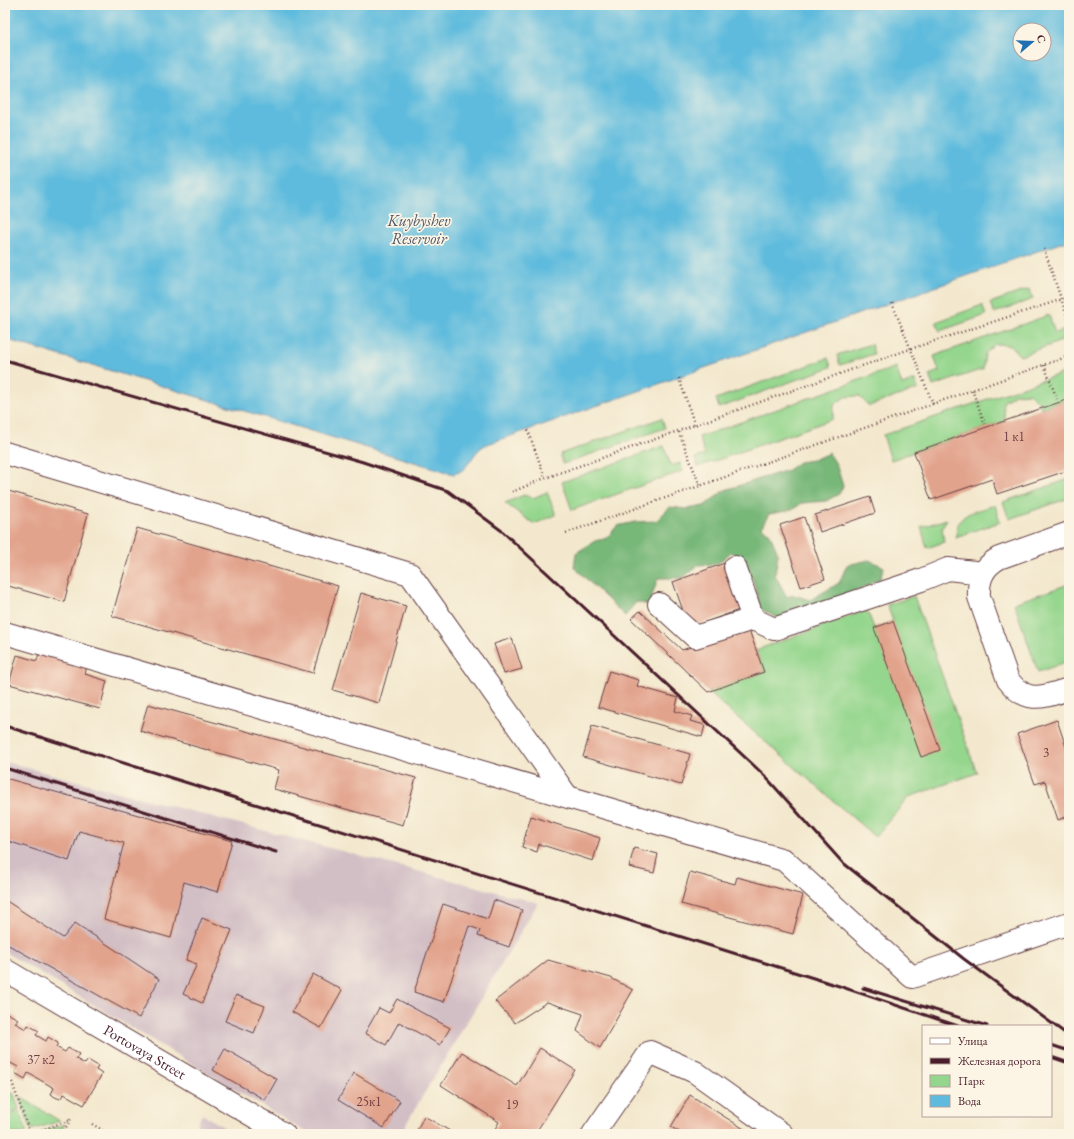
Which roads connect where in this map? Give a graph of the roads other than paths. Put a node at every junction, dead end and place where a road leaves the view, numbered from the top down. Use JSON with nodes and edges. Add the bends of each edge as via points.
{"nodes":[{"id":1,"x":5,"y":453,"type":"edge"},
{"id":2,"x":1069,"y":533,"type":"edge"},
{"id":3,"x":735,"y":567,"type":"dead end"},
{"id":4,"x":983,"y":573,"type":"junction"},
{"id":5,"x":659,"y":604,"type":"dead end"},
{"id":6,"x":753,"y":619,"type":"junction"},
{"id":7,"x":5,"y":633,"type":"edge"},
{"id":8,"x":1069,"y":689,"type":"edge"},
{"id":9,"x":567,"y":796,"type":"junction"},
{"id":10,"x":1069,"y":923,"type":"edge"},
{"id":11,"x":5,"y":970,"type":"edge"},
{"id":12,"x":284,"y":1134,"type":"edge"},
{"id":13,"x":593,"y":1134,"type":"edge"},
{"id":14,"x":782,"y":1134,"type":"edge"}],
"edges":[{"from":1,"to":9,"type":"street","via":[[410,574]]},
{"from":2,"to":4,"type":"street","via":[[999,558]]},
{"from":3,"to":6,"type":"street"},
{"from":4,"to":6,"type":"street","via":[[948,569],[774,629]]},
{"from":4,"to":8,"type":"street","via":[[979,584],[979,597],[1008,680],[1016,690],[1033,698]]},
{"from":5,"to":6,"type":"street","via":[[695,636]]},
{"from":7,"to":9,"type":"street"},
{"from":9,"to":10,"type":"street","via":[[784,860],[912,977]]},
{"from":11,"to":12,"type":"street","name":"Portovaya Street"},
{"from":13,"to":14,"type":"street","via":[[650,1052],[695,1072]]}]}
